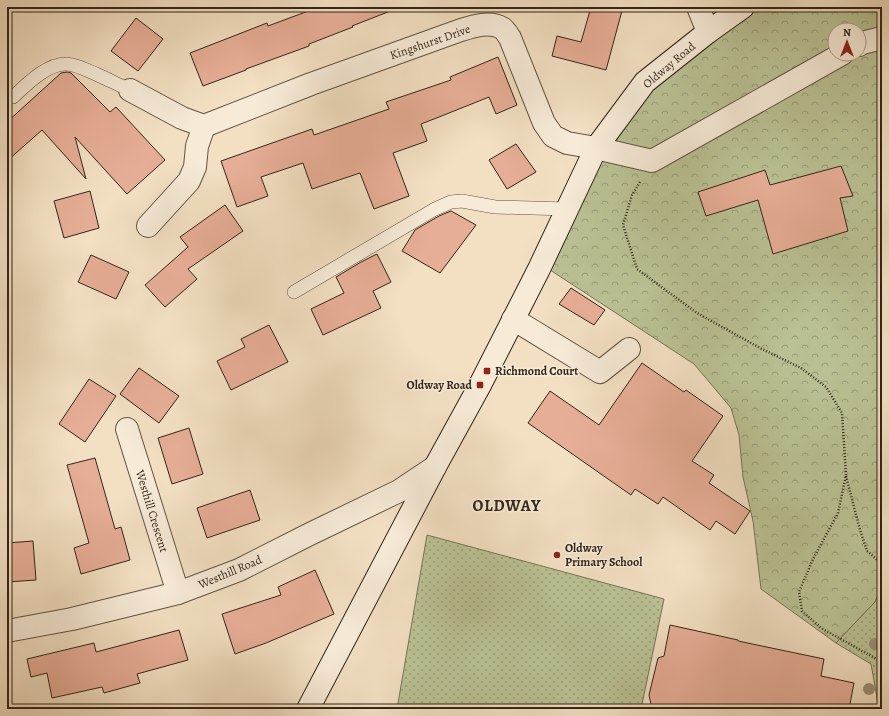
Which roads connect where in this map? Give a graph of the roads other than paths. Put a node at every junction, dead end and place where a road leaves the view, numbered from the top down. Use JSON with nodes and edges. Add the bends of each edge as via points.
{"nodes":[{"id":1,"x":698,"y":7,"type":"edge"},
{"id":2,"x":743,"y":7,"type":"edge"},
{"id":3,"x":708,"y":32,"type":"junction"},
{"id":4,"x":882,"y":38,"type":"edge"},
{"id":5,"x":867,"y":42,"type":"edge"},
{"id":6,"x":828,"y":62,"type":"edge"},
{"id":7,"x":130,"y":90,"type":"joint"},
{"id":8,"x":13,"y":97,"type":"dead end"},
{"id":9,"x":204,"y":126,"type":"junction"},
{"id":10,"x":596,"y":148,"type":"junction"},
{"id":11,"x":566,"y":209,"type":"junction"},
{"id":12,"x":148,"y":226,"type":"dead end"},
{"id":13,"x":294,"y":292,"type":"dead end"},
{"id":14,"x":513,"y":319,"type":"junction"},
{"id":15,"x":629,"y":349,"type":"dead end"},
{"id":16,"x":126,"y":429,"type":"dead end"},
{"id":17,"x":435,"y":466,"type":"junction"},
{"id":18,"x":178,"y":593,"type":"junction"},
{"id":19,"x":7,"y":631,"type":"edge"},
{"id":20,"x":308,"y":709,"type":"edge"}],
"edges":[{"from":1,"to":3,"type":"street"},
{"from":2,"to":3,"type":"street","name":"Oldway Road"},
{"from":3,"to":10,"type":"street","name":"Oldway Road","via":[[645,82]]},
{"from":4,"to":5,"type":"street"},
{"from":6,"to":10,"type":"street","name":"Kingshurst Drive","via":[[652,160]]},
{"from":7,"to":8,"type":"lane","via":[[67,64],[43,72]]},
{"from":7,"to":9,"type":"street","via":[[182,118]]},
{"from":9,"to":10,"type":"street","name":"Kingshurst Drive","via":[[461,30],[490,24],[503,28],[510,38],[544,123],[554,136],[567,143]]},
{"from":9,"to":12,"type":"street","via":[[197,146],[196,167],[189,181]]},
{"from":10,"to":11,"type":"street","name":"Oldway Road"},
{"from":11,"to":13,"type":"lane","via":[[495,207],[462,201],[451,202]]},
{"from":11,"to":14,"type":"street","name":"Oldway Road"},
{"from":14,"to":15,"type":"street","via":[[600,372]]},
{"from":14,"to":17,"type":"street","name":"Oldway Road"},
{"from":16,"to":18,"type":"street","name":"Westhill Crescent"},
{"from":17,"to":18,"type":"street","name":"Westhill Road","via":[[399,491],[239,570]]},
{"from":17,"to":20,"type":"street","name":"Oldway Road"},
{"from":18,"to":19,"type":"street","name":"Westhill Road","via":[[72,619]]}]}
